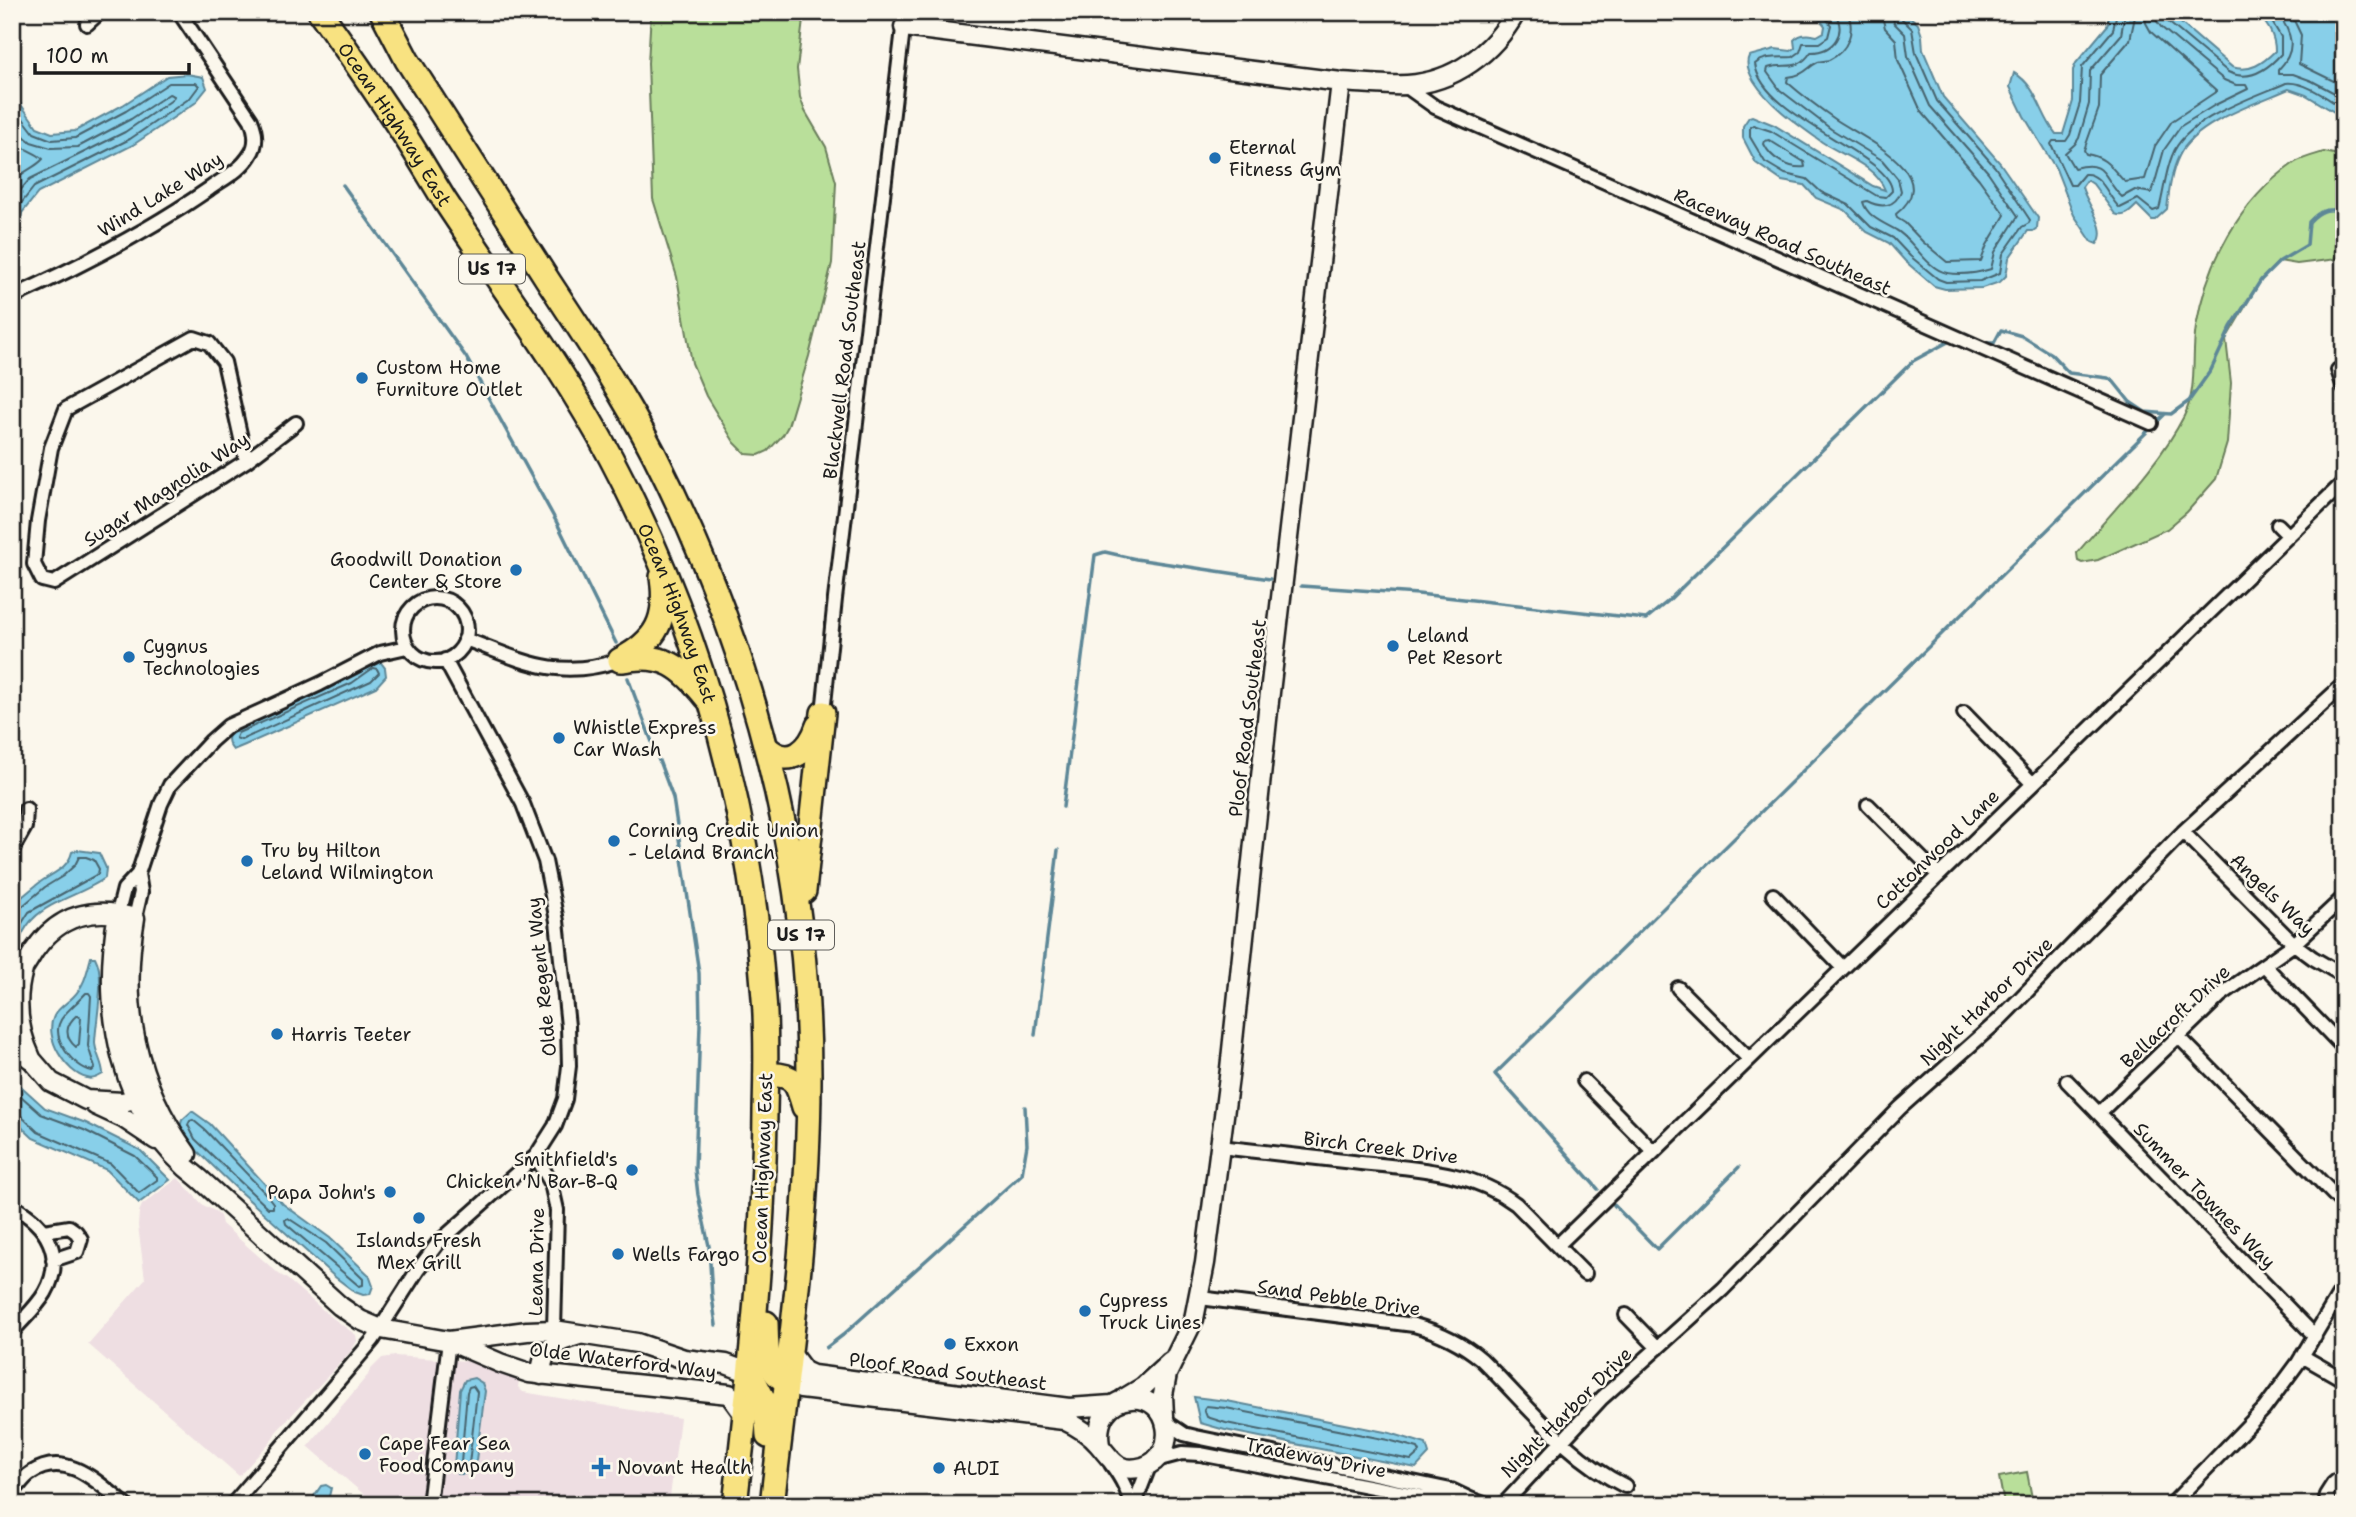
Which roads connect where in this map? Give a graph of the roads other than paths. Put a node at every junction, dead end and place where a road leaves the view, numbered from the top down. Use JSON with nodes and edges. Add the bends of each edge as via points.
{"nodes":[{"id":1,"x":100,"y":12,"type":"edge"},
{"id":2,"x":178,"y":12,"type":"edge"},
{"id":3,"x":369,"y":12,"type":"edge"},
{"id":4,"x":382,"y":12,"type":"edge"},
{"id":5,"x":1516,"y":12,"type":"edge"},
{"id":6,"x":322,"y":14,"type":"edge"},
{"id":7,"x":905,"y":19,"type":"edge"},
{"id":8,"x":88,"y":24,"type":"dead end"},
{"id":9,"x":407,"y":60,"type":"junction"},
{"id":10,"x":1341,"y":82,"type":"junction"},
{"id":11,"x":1404,"y":85,"type":"junction"},
{"id":12,"x":12,"y":297,"type":"edge"},
{"id":13,"x":2338,"y":370,"type":"dead end"},
{"id":14,"x":2344,"y":388,"type":"edge"},
{"id":15,"x":2151,"y":423,"type":"dead end"},
{"id":16,"x":296,"y":424,"type":"dead end"},
{"id":17,"x":246,"y":461,"type":"junction"},
{"id":18,"x":2344,"y":482,"type":"edge"},
{"id":19,"x":2278,"y":525,"type":"dead end"},
{"id":20,"x":2288,"y":535,"type":"junction"},
{"id":21,"x":657,"y":553,"type":"junction"},
{"id":22,"x":465,"y":639,"type":"junction"},
{"id":23,"x":407,"y":647,"type":"junction"},
{"id":24,"x":445,"y":660,"type":"junction"},
{"id":25,"x":620,"y":660,"type":"junction"},
{"id":26,"x":2344,"y":684,"type":"edge"},
{"id":27,"x":714,"y":706,"type":"junction"},
{"id":28,"x":823,"y":713,"type":"junction"},
{"id":29,"x":1964,"y":713,"type":"dead end"},
{"id":30,"x":767,"y":748,"type":"junction"},
{"id":31,"x":2032,"y":783,"type":"junction"},
{"id":32,"x":1868,"y":805,"type":"dead end"},
{"id":33,"x":26,"y":809,"type":"dead end"},
{"id":34,"x":2183,"y":832,"type":"junction"},
{"id":35,"x":12,"y":850,"type":"edge"},
{"id":36,"x":1938,"y":875,"type":"junction"},
{"id":37,"x":1773,"y":895,"type":"dead end"},
{"id":38,"x":2344,"y":897,"type":"edge"},
{"id":39,"x":127,"y":915,"type":"junction"},
{"id":40,"x":800,"y":931,"type":"junction"},
{"id":41,"x":2294,"y":944,"type":"junction"},
{"id":42,"x":2264,"y":965,"type":"junction"},
{"id":43,"x":1842,"y":967,"type":"junction"},
{"id":44,"x":2344,"y":975,"type":"edge"},
{"id":45,"x":18,"y":976,"type":"edge"},
{"id":46,"x":1678,"y":988,"type":"dead end"},
{"id":47,"x":2178,"y":1036,"type":"junction"},
{"id":48,"x":12,"y":1045,"type":"edge"},
{"id":49,"x":2344,"y":1048,"type":"edge"},
{"id":50,"x":1749,"y":1059,"type":"junction"},
{"id":51,"x":32,"y":1060,"type":"junction"},
{"id":52,"x":766,"y":1074,"type":"junction"},
{"id":53,"x":1584,"y":1081,"type":"dead end"},
{"id":54,"x":2067,"y":1081,"type":"dead end"},
{"id":55,"x":143,"y":1096,"type":"junction"},
{"id":56,"x":86,"y":1100,"type":"junction"},
{"id":57,"x":2099,"y":1113,"type":"junction"},
{"id":58,"x":808,"y":1124,"type":"junction"},
{"id":59,"x":1220,"y":1147,"type":"junction"},
{"id":60,"x":1654,"y":1152,"type":"junction"},
{"id":61,"x":172,"y":1153,"type":"junction"},
{"id":62,"x":536,"y":1156,"type":"junction"},
{"id":63,"x":200,"y":1179,"type":"junction"},
{"id":64,"x":2344,"y":1205,"type":"edge"},
{"id":65,"x":12,"y":1206,"type":"edge"},
{"id":66,"x":764,"y":1212,"type":"junction"},
{"id":67,"x":44,"y":1231,"type":"junction"},
{"id":68,"x":1558,"y":1245,"type":"junction"},
{"id":69,"x":53,"y":1260,"type":"junction"},
{"id":70,"x":1585,"y":1274,"type":"dead end"},
{"id":71,"x":2344,"y":1286,"type":"edge"},
{"id":72,"x":1200,"y":1298,"type":"junction"},
{"id":73,"x":1626,"y":1314,"type":"dead end"},
{"id":74,"x":381,"y":1329,"type":"junction"},
{"id":75,"x":554,"y":1330,"type":"junction"},
{"id":76,"x":12,"y":1332,"type":"edge"},
{"id":77,"x":579,"y":1335,"type":"junction"},
{"id":78,"x":2315,"y":1336,"type":"junction"},
{"id":79,"x":449,"y":1341,"type":"junction"},
{"id":80,"x":1658,"y":1348,"type":"junction"},
{"id":81,"x":789,"y":1351,"type":"junction"},
{"id":82,"x":1176,"y":1354,"type":"junction"},
{"id":83,"x":2302,"y":1356,"type":"junction"},
{"id":84,"x":750,"y":1373,"type":"junction"},
{"id":85,"x":541,"y":1375,"type":"junction"},
{"id":86,"x":2344,"y":1380,"type":"edge"},
{"id":87,"x":786,"y":1381,"type":"junction"},
{"id":88,"x":1117,"y":1403,"type":"junction"},
{"id":89,"x":745,"y":1416,"type":"junction"},
{"id":90,"x":1165,"y":1419,"type":"junction"},
{"id":91,"x":1560,"y":1441,"type":"junction"},
{"id":92,"x":1102,"y":1450,"type":"junction"},
{"id":93,"x":1153,"y":1462,"type":"junction"},
{"id":94,"x":2344,"y":1475,"type":"edge"},
{"id":95,"x":1625,"y":1486,"type":"dead end"},
{"id":96,"x":12,"y":1493,"type":"edge"},
{"id":97,"x":1470,"y":1499,"type":"junction"},
{"id":98,"x":127,"y":1505,"type":"edge"},
{"id":99,"x":232,"y":1505,"type":"edge"},
{"id":100,"x":429,"y":1505,"type":"edge"},
{"id":101,"x":735,"y":1505,"type":"edge"},
{"id":102,"x":770,"y":1505,"type":"edge"},
{"id":103,"x":1132,"y":1505,"type":"edge"},
{"id":104,"x":1487,"y":1505,"type":"edge"},
{"id":105,"x":1503,"y":1505,"type":"edge"},
{"id":106,"x":2171,"y":1505,"type":"edge"},
{"id":107,"x":2331,"y":1505,"type":"edge"}],
"edges":[{"from":1,"to":8,"type":"street"},
{"from":2,"to":12,"type":"street","name":"Wind Lake Way","via":[[251,120],[256,137],[252,152],[235,171],[163,219],[70,271]]},
{"from":3,"to":9,"type":"highway","number":"US 17"},
{"from":4,"to":9,"type":"highway"},
{"from":5,"to":11,"type":"street","via":[[1498,40],[1468,65],[1423,83]]},
{"from":6,"to":21,"type":"highway","name":"Ocean Highway East","number":"US 17","via":[[550,356],[611,458]]},
{"from":7,"to":10,"type":"street"},
{"from":7,"to":28,"type":"street","name":"Blackwell Road Southeast"},
{"from":9,"to":30,"type":"highway","name":"Ocean Highway East","number":"US 17","via":[[611,378],[653,452],[712,582]]},
{"from":10,"to":11,"type":"street"},
{"from":10,"to":59,"type":"street","name":"Ploof Road Southeast"},
{"from":11,"to":15,"type":"street","name":"Raceway Road Southeast","via":[[1435,107]]},
{"from":13,"to":14,"type":"street"},
{"from":16,"to":17,"type":"street","name":"Sugar Magnolia Way"},
{"from":17,"to":17,"type":"street","name":"Sugar Magnolia Way","via":[[224,362],[209,343],[194,338],[66,409],[51,448],[37,521],[34,565],[42,580],[54,583]]},
{"from":18,"to":20,"type":"street","name":"Cottonwood Lane"},
{"from":19,"to":20,"type":"street"},
{"from":20,"to":31,"type":"street","name":"Cottonwood Lane"},
{"from":21,"to":25,"type":"highway","via":[[663,583],[662,617],[646,645]]},
{"from":21,"to":27,"type":"highway","name":"Ocean Highway East","number":"US 17"},
{"from":22,"to":23,"type":"street","via":[[467,628],[458,608],[442,598],[431,598],[410,609],[403,633]]},
{"from":22,"to":24,"type":"street"},
{"from":22,"to":25,"type":"street","via":[[559,669],[589,669]]},
{"from":23,"to":24,"type":"street","via":[[425,660]]},
{"from":23,"to":39,"type":"street","name":"Olde Waterford Way","via":[[380,653],[228,726],[211,741],[170,785],[138,873],[141,892]]},
{"from":24,"to":62,"type":"street","name":"Olde Regent Way","via":[[523,804],[552,888],[569,1066],[560,1114]]},
{"from":25,"to":27,"type":"highway","via":[[637,657],[669,662]]},
{"from":26,"to":34,"type":"street","name":"Night Harbor Drive"},
{"from":27,"to":52,"type":"highway","name":"Ocean Highway East","number":"US 17","via":[[755,905]]},
{"from":28,"to":30,"type":"highway","via":[[811,741],[794,756],[782,758]]},
{"from":28,"to":40,"type":"highway"},
{"from":29,"to":31,"type":"street"},
{"from":30,"to":40,"type":"highway","name":"Ocean Highway East","number":"US 17"},
{"from":31,"to":36,"type":"street","name":"Cottonwood Lane"},
{"from":32,"to":36,"type":"street"},
{"from":33,"to":35,"type":"street","via":[[25,827]]},
{"from":34,"to":41,"type":"street","name":"Angels Way"},
{"from":34,"to":80,"type":"street","name":"Night Harbor Drive","via":[[2000,1020],[1900,1108],[1756,1257]]},
{"from":36,"to":43,"type":"street","name":"Cottonwood Lane"},
{"from":37,"to":43,"type":"street"},
{"from":38,"to":41,"type":"street","name":"Bellacroft Drive"},
{"from":39,"to":45,"type":"street","via":[[90,912],[62,924],[40,943]]},
{"from":39,"to":55,"type":"street","name":"Olde Waterford Way","via":[[130,1010]]},
{"from":40,"to":58,"type":"highway","name":"Ocean Highway East","number":"US 17","via":[[809,1044]]},
{"from":41,"to":42,"type":"street","name":"Bellacroft Drive"},
{"from":41,"to":44,"type":"street","name":"Angels Way"},
{"from":42,"to":47,"type":"street","name":"Bellacroft Drive","via":[[2221,995]]},
{"from":42,"to":49,"type":"street"},
{"from":43,"to":50,"type":"street","name":"Cottonwood Lane"},
{"from":45,"to":51,"type":"street","via":[[18,1013]]},
{"from":46,"to":50,"type":"street"},
{"from":47,"to":57,"type":"street","name":"Bellacroft Drive"},
{"from":47,"to":64,"type":"street"},
{"from":48,"to":51,"type":"street"},
{"from":50,"to":60,"type":"street","name":"Cottonwood Lane"},
{"from":51,"to":56,"type":"street","via":[[51,1082]]},
{"from":52,"to":58,"type":"highway","via":[[786,1076],[796,1083]]},
{"from":52,"to":66,"type":"highway","name":"Ocean Highway East","number":"US 17"},
{"from":53,"to":60,"type":"street"},
{"from":54,"to":57,"type":"street","name":"Summer Townes Way"},
{"from":55,"to":56,"type":"street","via":[[116,1102]]},
{"from":55,"to":61,"type":"street","name":"Olde Waterford Way","via":[[151,1126]]},
{"from":55,"to":63,"type":"street","name":"Olde Waterford Way"},
{"from":56,"to":61,"type":"street","via":[[123,1118]]},
{"from":57,"to":78,"type":"street","name":"Summer Townes Way"},
{"from":58,"to":81,"type":"highway","name":"Ocean Highway East","number":"US 17"},
{"from":59,"to":68,"type":"street","name":"Birch Creek Drive","via":[[1471,1179],[1517,1204]]},
{"from":59,"to":72,"type":"street","name":"Ploof Road Southeast"},
{"from":60,"to":68,"type":"street","name":"Cottonwood Lane"},
{"from":61,"to":63,"type":"street","name":"Olde Waterford Way"},
{"from":62,"to":74,"type":"street","name":"Olde Regent Way","via":[[438,1243]]},
{"from":62,"to":75,"type":"street","name":"Leana Drive","via":[[551,1183],[557,1210]]},
{"from":63,"to":74,"type":"street","name":"Olde Waterford Way","via":[[340,1306]]},
{"from":65,"to":67,"type":"street"},
{"from":66,"to":84,"type":"highway","name":"Ocean Highway East","number":"US 17"},
{"from":66,"to":87,"type":"highway","via":[[768,1357],[777,1377]]},
{"from":67,"to":69,"type":"street"},
{"from":67,"to":69,"type":"street","via":[[69,1227],[81,1239],[77,1252]]},
{"from":68,"to":70,"type":"street","name":"Birch Creek Drive"},
{"from":69,"to":76,"type":"street","via":[[45,1292]]},
{"from":71,"to":78,"type":"street"},
{"from":72,"to":82,"type":"street","name":"Ploof Road Southeast"},
{"from":72,"to":91,"type":"street","name":"Sand Pebble Drive","via":[[1414,1325],[1437,1332],[1471,1350]]},
{"from":73,"to":80,"type":"street","name":"Night Harbor Drive"},
{"from":74,"to":79,"type":"street","name":"Olde Waterford Way"},
{"from":74,"to":99,"type":"street","name":"Olde Regent Way"},
{"from":75,"to":77,"type":"street","name":"Olde Waterford Way"},
{"from":75,"to":79,"type":"street","name":"Olde Waterford Way"},
{"from":77,"to":84,"type":"street","name":"Olde Waterford Way","via":[[637,1343]]},
{"from":77,"to":85,"type":"street","via":[[547,1351]]},
{"from":78,"to":83,"type":"street"},
{"from":79,"to":85,"type":"street","name":"Olde Waterford Way"},
{"from":79,"to":100,"type":"street"},
{"from":80,"to":91,"type":"street","name":"Night Harbor Drive"},
{"from":81,"to":87,"type":"highway","name":"Ocean Highway East","number":"US 17"},
{"from":81,"to":88,"type":"street","name":"Ploof Road Southeast","via":[[813,1376],[1069,1408]]},
{"from":82,"to":88,"type":"street","name":"Ploof Road Southeast","via":[[1143,1387]]},
{"from":82,"to":90,"type":"street","name":"Ploof Road Southeast","via":[[1163,1395]]},
{"from":83,"to":86,"type":"street"},
{"from":83,"to":106,"type":"street","via":[[2264,1409]]},
{"from":84,"to":89,"type":"highway","name":"Ocean Highway East","number":"US 17"},
{"from":84,"to":102,"type":"highway","via":[[768,1413]]},
{"from":85,"to":89,"type":"street","name":"Olde Waterford Way","via":[[729,1394]]},
{"from":87,"to":92,"type":"street","name":"Ploof Road Southeast","via":[[801,1388],[1064,1420]]},
{"from":87,"to":102,"type":"highway","name":"Ocean Highway East","number":"US 17"},
{"from":88,"to":90,"type":"street","via":[[1134,1398],[1146,1401]]},
{"from":88,"to":92,"type":"street","via":[[1100,1423]]},
{"from":89,"to":101,"type":"highway","name":"Ocean Highway East","number":"US 17"},
{"from":90,"to":93,"type":"street","via":[[1167,1443]]},
{"from":90,"to":97,"type":"street","name":"Tradeway Drive","via":[[1184,1434],[1451,1490]]},
{"from":91,"to":95,"type":"street","name":"Sand Pebble Drive","via":[[1587,1464]]},
{"from":91,"to":105,"type":"street","name":"Night Harbor Drive"},
{"from":92,"to":93,"type":"street","via":[[1121,1466],[1140,1468]]},
{"from":92,"to":103,"type":"street","via":[[1121,1477]]},
{"from":93,"to":97,"type":"street","name":"Tradeway Drive","via":[[1182,1453],[1200,1454],[1430,1497]]},
{"from":93,"to":103,"type":"street"},
{"from":94,"to":107,"type":"street","via":[[2326,1495]]},
{"from":96,"to":98,"type":"street","via":[[30,1473],[50,1465],[70,1465]]},
{"from":97,"to":104,"type":"street","name":"Tradeway Drive"}]}
